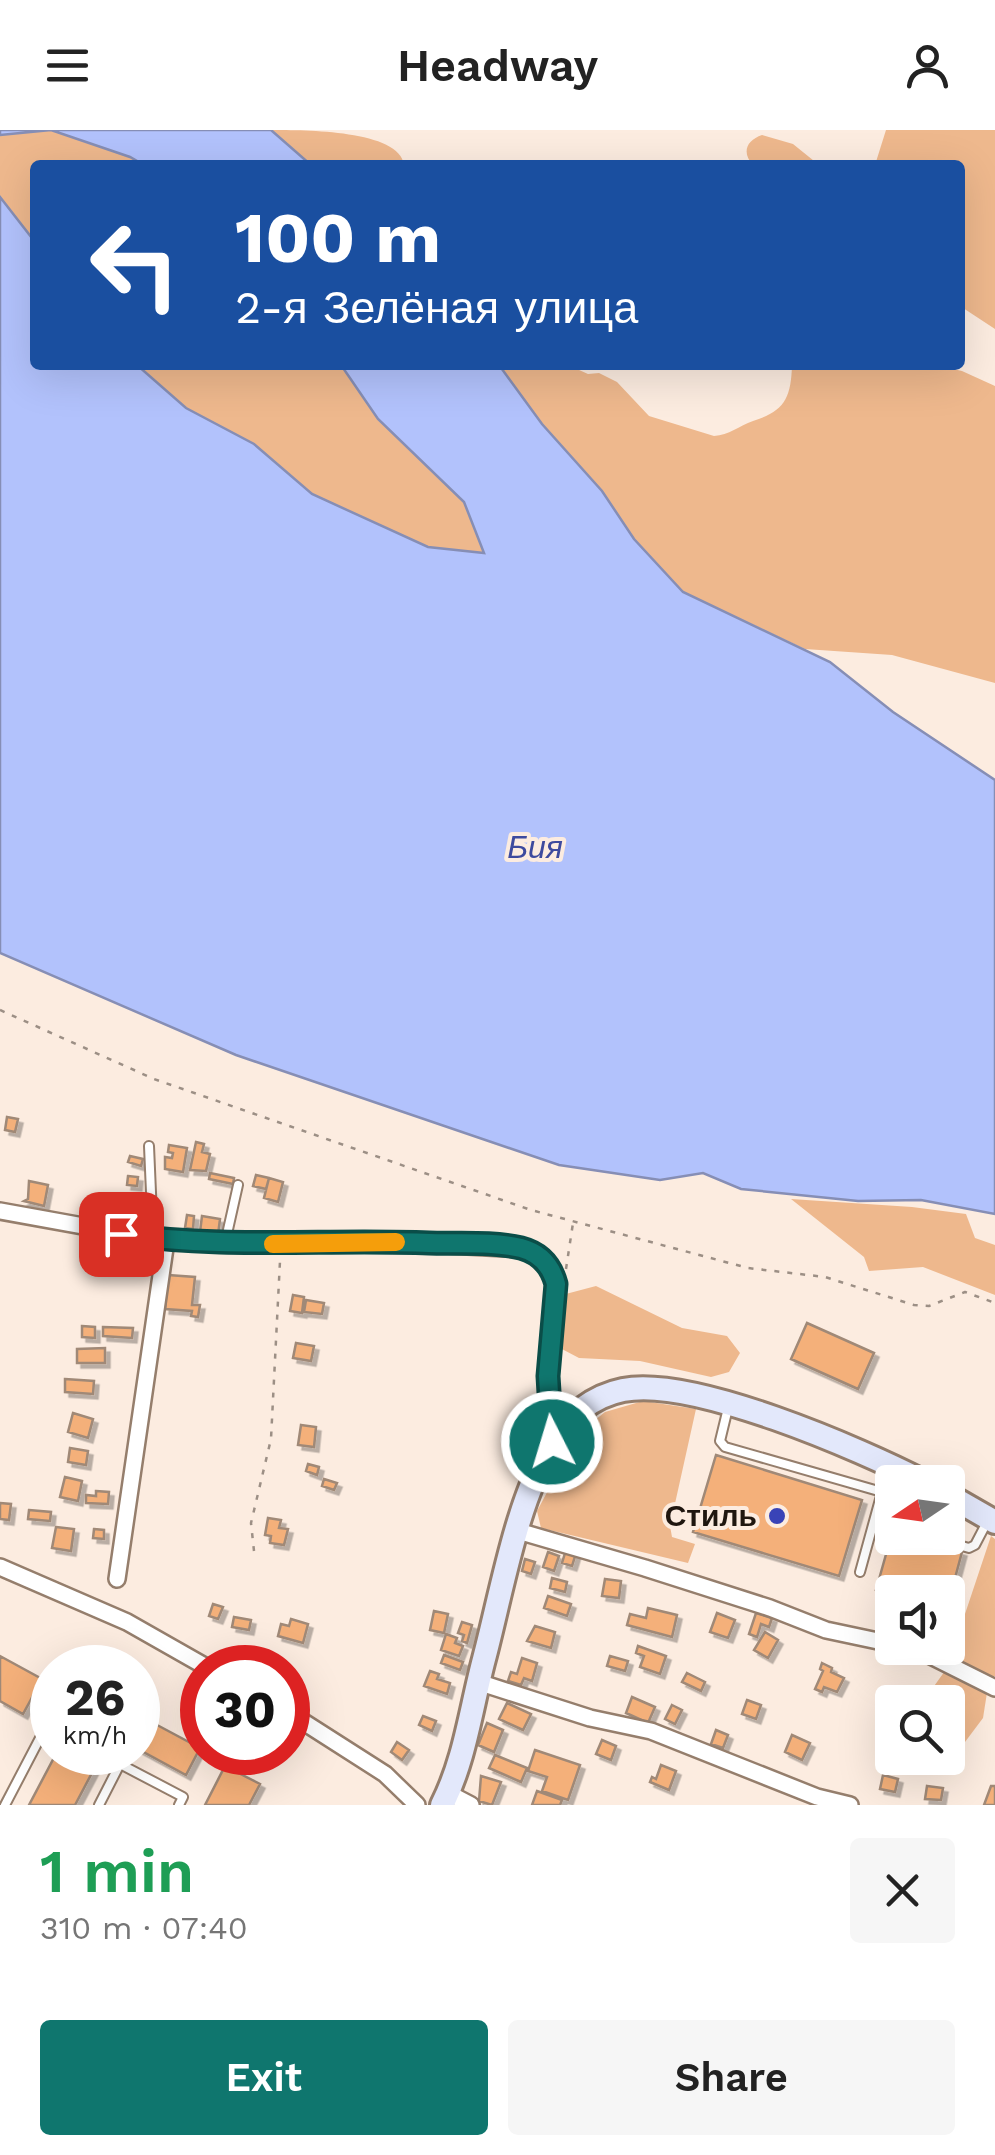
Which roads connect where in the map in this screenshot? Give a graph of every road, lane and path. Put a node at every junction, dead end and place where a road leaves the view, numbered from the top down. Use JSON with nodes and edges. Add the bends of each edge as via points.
{"nodes":[{"id":1,"x":0,"y":1011,"type":"edge"},
{"id":2,"x":150,"y":1146,"type":"dead end"},
{"id":3,"x":238,"y":1184,"type":"dead end"},
{"id":4,"x":0,"y":1211,"type":"edge"},
{"id":5,"x":573,"y":1221,"type":"junction"},
{"id":6,"x":160,"y":1240,"type":"junction"},
{"id":7,"x":225,"y":1243,"type":"junction"},
{"id":8,"x":282,"y":1244,"type":"junction"},
{"id":9,"x":556,"y":1300,"type":"junction"},
{"id":10,"x":995,"y":1303,"type":"edge"},
{"id":11,"x":729,"y":1404,"type":"junction"},
{"id":12,"x":552,"y":1442,"type":"junction"},
{"id":13,"x":887,"y":1465,"type":"edge"},
{"id":14,"x":875,"y":1490,"type":"edge"},
{"id":15,"x":965,"y":1504,"type":"edge"},
{"id":16,"x":875,"y":1517,"type":"edge"},
{"id":17,"x":874,"y":1521,"type":"joint"},
{"id":18,"x":992,"y":1521,"type":"edge"},
{"id":19,"x":518,"y":1531,"type":"junction"},
{"id":20,"x":965,"y":1545,"type":"edge"},
{"id":21,"x":254,"y":1551,"type":"dead end"},
{"id":22,"x":0,"y":1567,"type":"edge"},
{"id":23,"x":860,"y":1572,"type":"dead end"},
{"id":24,"x":116,"y":1580,"type":"dead end"},
{"id":25,"x":875,"y":1640,"type":"edge"},
{"id":26,"x":180,"y":1652,"type":"edge"},
{"id":27,"x":948,"y":1665,"type":"edge"},
{"id":28,"x":478,"y":1682,"type":"junction"},
{"id":29,"x":995,"y":1688,"type":"edge"},
{"id":30,"x":310,"y":1726,"type":"edge"},
{"id":31,"x":30,"y":1757,"type":"edge"},
{"id":32,"x":114,"y":1775,"type":"edge"},
{"id":33,"x":140,"y":1775,"type":"edge"},
{"id":34,"x":445,"y":1799,"type":"edge"},
{"id":35,"x":5,"y":1805,"type":"edge"},
{"id":36,"x":99,"y":1805,"type":"edge"},
{"id":37,"x":179,"y":1805,"type":"edge"},
{"id":38,"x":417,"y":1805,"type":"edge"},
{"id":39,"x":470,"y":1805,"type":"edge"},
{"id":40,"x":850,"y":1805,"type":"edge"}],
"edges":[{"from":1,"to":5,"type":"path","via":[[154,1079]]},
{"from":2,"to":6,"type":"lane"},
{"from":3,"to":7,"type":"lane"},
{"from":4,"to":6,"type":"street"},
{"from":5,"to":9,"type":"path"},
{"from":5,"to":10,"type":"path","via":[[748,1268],[825,1277],[914,1306],[965,1292]]},
{"from":6,"to":7,"type":"street"},
{"from":6,"to":24,"type":"street"},
{"from":7,"to":8,"type":"street"},
{"from":8,"to":9,"type":"street","via":[[523,1249],[547,1264]]},
{"from":8,"to":21,"type":"path","via":[[271,1439],[251,1522]]},
{"from":9,"to":12,"type":"street","via":[[548,1376]]},
{"from":11,"to":12,"type":"main road","via":[[670,1390],[621,1390],[583,1407]]},
{"from":11,"to":13,"type":"main road"},
{"from":11,"to":14,"type":"lane","via":[[720,1441],[725,1447]]},
{"from":12,"to":19,"type":"main road"},
{"from":15,"to":18,"type":"main road"},
{"from":16,"to":17,"type":"lane"},
{"from":17,"to":23,"type":"lane"},
{"from":18,"to":20,"type":"lane","via":[[972,1547]]},
{"from":19,"to":25,"type":"street"},
{"from":19,"to":28,"type":"main road"},
{"from":22,"to":26,"type":"street"},
{"from":27,"to":29,"type":"street"},
{"from":28,"to":34,"type":"main road"},
{"from":28,"to":40,"type":"street","via":[[652,1731]]},
{"from":30,"to":38,"type":"street","via":[[386,1774]]},
{"from":31,"to":35,"type":"lane"},
{"from":32,"to":36,"type":"lane"},
{"from":33,"to":37,"type":"lane","via":[[183,1798]]},
{"from":34,"to":39,"type":"street"}]}
